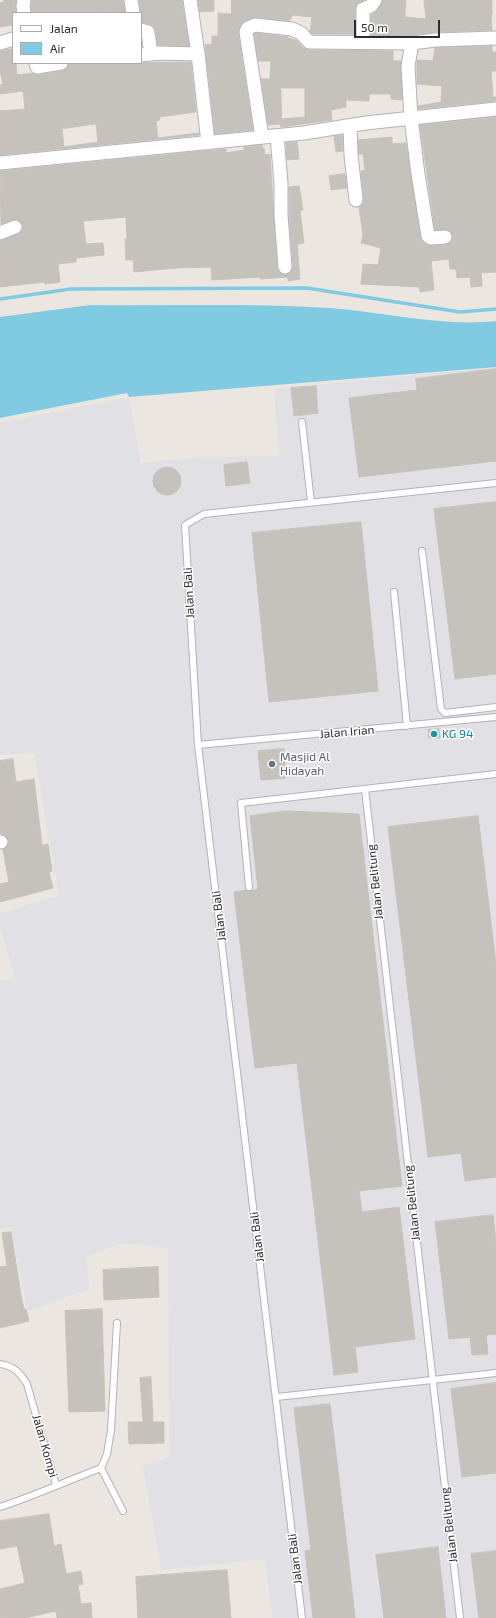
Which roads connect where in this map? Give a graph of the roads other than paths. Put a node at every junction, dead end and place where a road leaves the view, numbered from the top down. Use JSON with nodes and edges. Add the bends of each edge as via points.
{"nodes":[{"id":1,"x":24,"y":0,"type":"edge"},
{"id":2,"x":131,"y":0,"type":"edge"},
{"id":3,"x":190,"y":0,"type":"edge"},
{"id":4,"x":375,"y":0,"type":"edge"},
{"id":5,"x":24,"y":12,"type":"edge"},
{"id":6,"x":133,"y":12,"type":"edge"},
{"id":7,"x":142,"y":30,"type":"edge"},
{"id":8,"x":496,"y":38,"type":"edge"},
{"id":9,"x":12,"y":39,"type":"edge"},
{"id":10,"x":0,"y":43,"type":"edge"},
{"id":11,"x":363,"y":43,"type":"junction"},
{"id":12,"x":412,"y":43,"type":"junction"},
{"id":13,"x":146,"y":54,"type":"edge"},
{"id":14,"x":198,"y":54,"type":"junction"},
{"id":15,"x":36,"y":64,"type":"edge"},
{"id":16,"x":55,"y":64,"type":"edge"},
{"id":17,"x":496,"y":109,"type":"edge"},
{"id":18,"x":411,"y":118,"type":"junction"},
{"id":19,"x":350,"y":126,"type":"junction"},
{"id":20,"x":277,"y":136,"type":"junction"},
{"id":21,"x":262,"y":137,"type":"junction"},
{"id":22,"x":208,"y":143,"type":"junction"},
{"id":23,"x":0,"y":163,"type":"edge"},
{"id":24,"x":356,"y":200,"type":"dead end"},
{"id":25,"x":15,"y":227,"type":"dead end"},
{"id":26,"x":0,"y":233,"type":"edge"},
{"id":27,"x":445,"y":237,"type":"dead end"},
{"id":28,"x":285,"y":267,"type":"dead end"},
{"id":29,"x":302,"y":422,"type":"dead end"},
{"id":30,"x":496,"y":483,"type":"edge"},
{"id":31,"x":311,"y":502,"type":"junction"},
{"id":32,"x":422,"y":551,"type":"dead end"},
{"id":33,"x":394,"y":592,"type":"dead end"},
{"id":34,"x":496,"y":707,"type":"edge"},
{"id":35,"x":496,"y":717,"type":"edge"},
{"id":36,"x":408,"y":726,"type":"junction"},
{"id":37,"x":198,"y":746,"type":"junction"},
{"id":38,"x":496,"y":774,"type":"edge"},
{"id":39,"x":365,"y":789,"type":"junction"},
{"id":40,"x":249,"y":887,"type":"dead end"},
{"id":41,"x":117,"y":1323,"type":"dead end"},
{"id":42,"x":0,"y":1364,"type":"edge"},
{"id":43,"x":496,"y":1373,"type":"edge"},
{"id":44,"x":432,"y":1380,"type":"junction"},
{"id":45,"x":277,"y":1397,"type":"junction"},
{"id":46,"x":101,"y":1468,"type":"junction"},
{"id":47,"x":56,"y":1485,"type":"junction"},
{"id":48,"x":0,"y":1507,"type":"edge"},
{"id":49,"x":123,"y":1511,"type":"dead end"},
{"id":50,"x":302,"y":1618,"type":"edge"},
{"id":51,"x":460,"y":1618,"type":"edge"}],
"edges":[{"from":1,"to":5,"type":"street"},
{"from":2,"to":6,"type":"street"},
{"from":3,"to":14,"type":"street"},
{"from":4,"to":11,"type":"street","via":[[371,6],[363,9]]},
{"from":7,"to":13,"type":"street","via":[[148,32]]},
{"from":8,"to":12,"type":"street"},
{"from":9,"to":10,"type":"street"},
{"from":11,"to":12,"type":"street"},
{"from":11,"to":21,"type":"street","via":[[309,42],[301,33],[292,29],[254,25],[248,28],[246,32]]},
{"from":12,"to":18,"type":"street","via":[[408,66]]},
{"from":13,"to":14,"type":"street"},
{"from":14,"to":22,"type":"street"},
{"from":15,"to":16,"type":"street","via":[[37,67]]},
{"from":17,"to":18,"type":"street"},
{"from":18,"to":19,"type":"street"},
{"from":18,"to":27,"type":"street","via":[[428,236]]},
{"from":19,"to":20,"type":"street"},
{"from":19,"to":24,"type":"street"},
{"from":20,"to":21,"type":"street"},
{"from":20,"to":28,"type":"street","via":[[282,183],[281,215]]},
{"from":21,"to":22,"type":"street"},
{"from":22,"to":23,"type":"street"},
{"from":25,"to":26,"type":"street"},
{"from":29,"to":31,"type":"lane"},
{"from":30,"to":31,"type":"lane","name":"Jalan Bali"},
{"from":31,"to":37,"type":"lane","name":"Jalan Bali","via":[[204,514],[185,525]]},
{"from":32,"to":34,"type":"lane","via":[[441,709],[445,713]]},
{"from":33,"to":36,"type":"lane"},
{"from":35,"to":36,"type":"lane","name":"Jalan Irian"},
{"from":36,"to":37,"type":"lane","name":"Jalan Irian"},
{"from":37,"to":45,"type":"lane","name":"Jalan Bali"},
{"from":38,"to":39,"type":"lane"},
{"from":39,"to":40,"type":"lane","via":[[241,803]]},
{"from":39,"to":44,"type":"lane","name":"Jalan Belitung"},
{"from":41,"to":46,"type":"lane","via":[[111,1430],[107,1454]]},
{"from":42,"to":47,"type":"lane","name":"Jalan Kompi","via":[[9,1365],[27,1384]]},
{"from":43,"to":44,"type":"lane"},
{"from":44,"to":45,"type":"lane"},
{"from":44,"to":51,"type":"lane","name":"Jalan Belitung"},
{"from":45,"to":50,"type":"lane","name":"Jalan Bali"},
{"from":46,"to":47,"type":"lane"},
{"from":46,"to":49,"type":"lane"},
{"from":47,"to":48,"type":"lane","name":"Jalan Kompi"}]}
